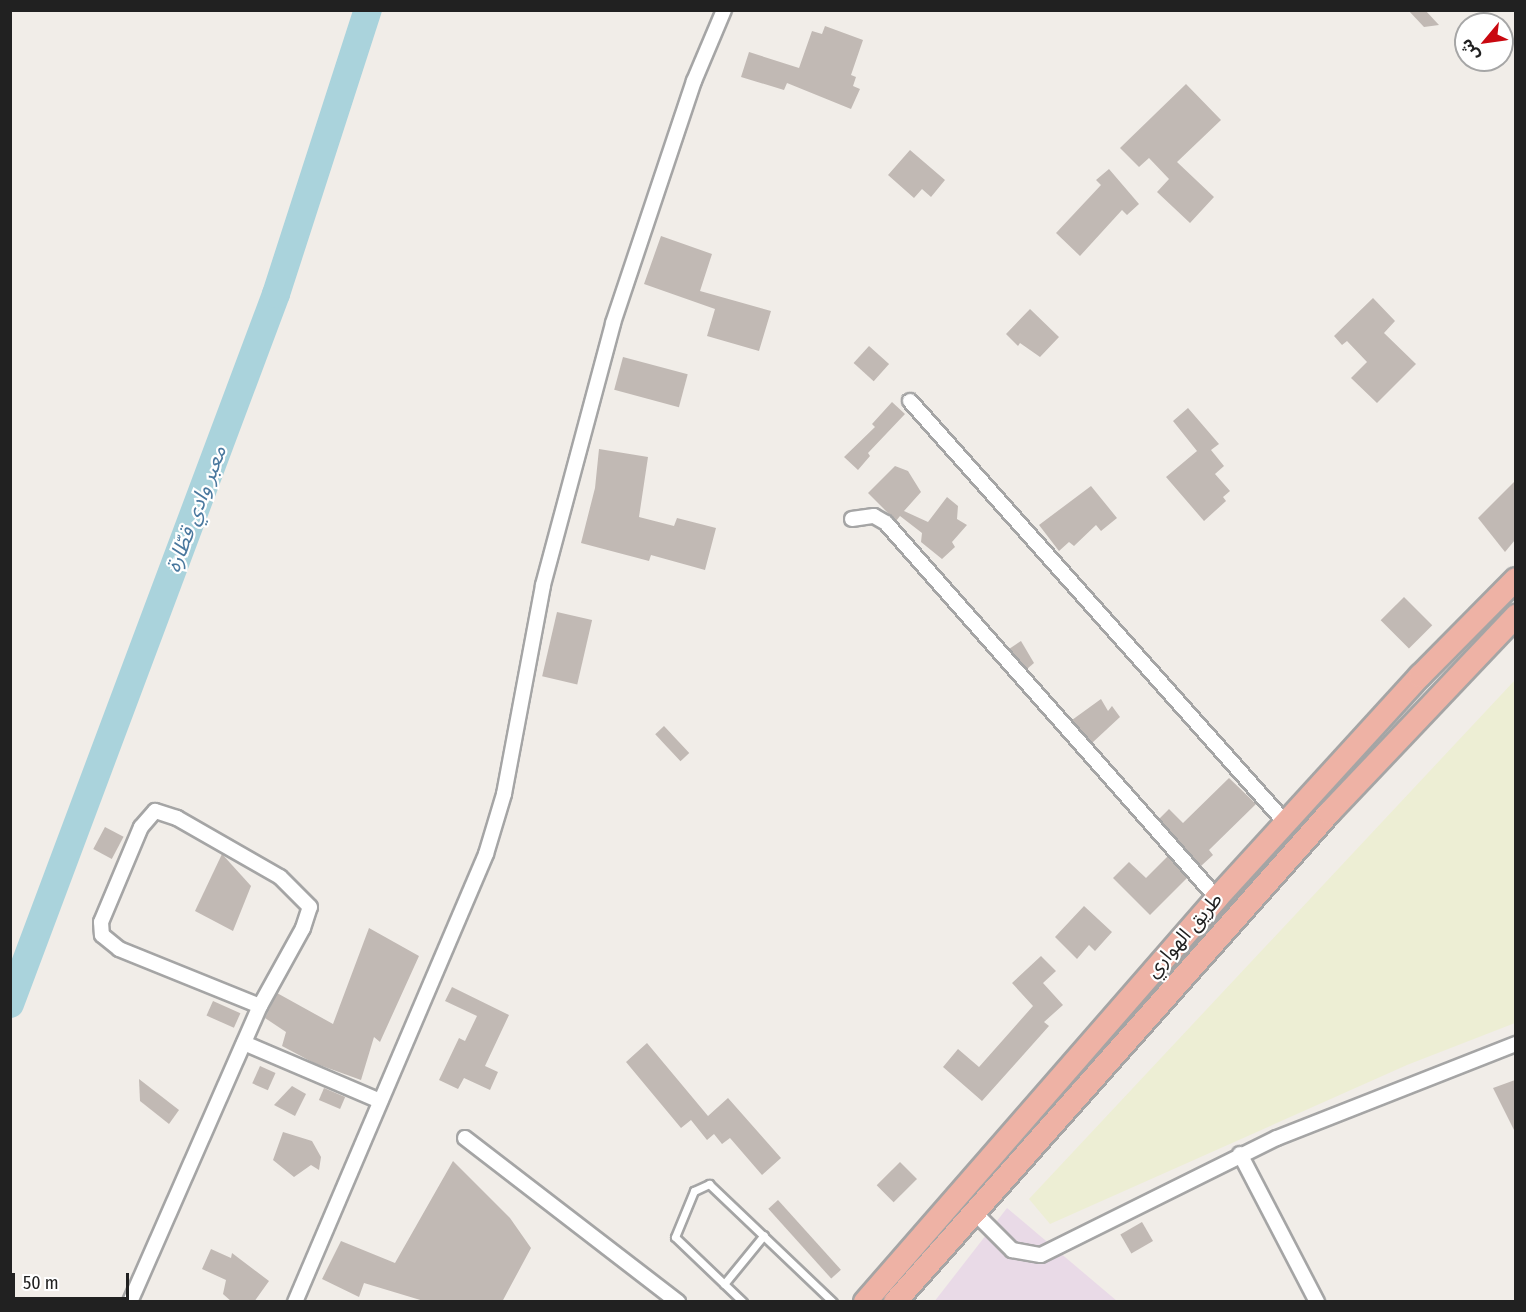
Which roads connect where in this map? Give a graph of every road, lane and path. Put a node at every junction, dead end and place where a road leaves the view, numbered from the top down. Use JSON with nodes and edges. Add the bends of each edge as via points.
{"nodes":[{"id":1,"x":724,"y":10,"type":"edge"},
{"id":2,"x":910,"y":401,"type":"dead end"},
{"id":3,"x":852,"y":519,"type":"dead end"},
{"id":4,"x":1515,"y":579,"type":"edge"},
{"id":5,"x":1515,"y":616,"type":"edge"},
{"id":6,"x":1285,"y":822,"type":"junction"},
{"id":7,"x":1217,"y":898,"type":"junction"},
{"id":8,"x":260,"y":1006,"type":"junction"},
{"id":9,"x":244,"y":1043,"type":"junction"},
{"id":10,"x":1515,"y":1044,"type":"edge"},
{"id":11,"x":380,"y":1101,"type":"junction"},
{"id":12,"x":465,"y":1138,"type":"dead end"},
{"id":13,"x":1240,"y":1154,"type":"junction"},
{"id":14,"x":972,"y":1210,"type":"junction"},
{"id":15,"x":764,"y":1234,"type":"junction"},
{"id":16,"x":724,"y":1284,"type":"junction"},
{"id":17,"x":130,"y":1302,"type":"edge"},
{"id":18,"x":295,"y":1302,"type":"edge"},
{"id":19,"x":678,"y":1302,"type":"edge"},
{"id":20,"x":743,"y":1302,"type":"edge"},
{"id":21,"x":833,"y":1302,"type":"edge"},
{"id":22,"x":865,"y":1302,"type":"edge"},
{"id":23,"x":895,"y":1302,"type":"edge"},
{"id":24,"x":1317,"y":1302,"type":"edge"}],
"edges":[{"from":1,"to":11,"type":"street","via":[[694,81],[614,323],[543,585],[504,794],[486,854]]},
{"from":2,"to":6,"type":"street"},
{"from":3,"to":7,"type":"street","via":[[874,516],[886,523]]},
{"from":4,"to":6,"type":"highway","name":"طريق الهواري"},
{"from":5,"to":14,"type":"highway","name":"طريق الهواري","via":[[1329,813]]},
{"from":6,"to":7,"type":"highway","name":"طريق الهواري"},
{"from":7,"to":22,"type":"highway","name":"طريق الهواري"},
{"from":8,"to":8,"type":"street","via":[[303,928],[310,907],[280,877],[177,819],[155,811],[141,827],[101,922],[102,935],[119,949]]},
{"from":8,"to":9,"type":"street"},
{"from":9,"to":11,"type":"street"},
{"from":9,"to":17,"type":"street"},
{"from":10,"to":13,"type":"street"},
{"from":11,"to":18,"type":"street"},
{"from":12,"to":19,"type":"street"},
{"from":13,"to":14,"type":"street","via":[[1041,1255],[1012,1250]]},
{"from":13,"to":24,"type":"street"},
{"from":14,"to":23,"type":"highway","name":"طريق الهواري"},
{"from":15,"to":16,"type":"lane"},
{"from":15,"to":16,"type":"lane","via":[[709,1184],[694,1191],[675,1237]]},
{"from":15,"to":21,"type":"lane"},
{"from":16,"to":20,"type":"lane"}]}
